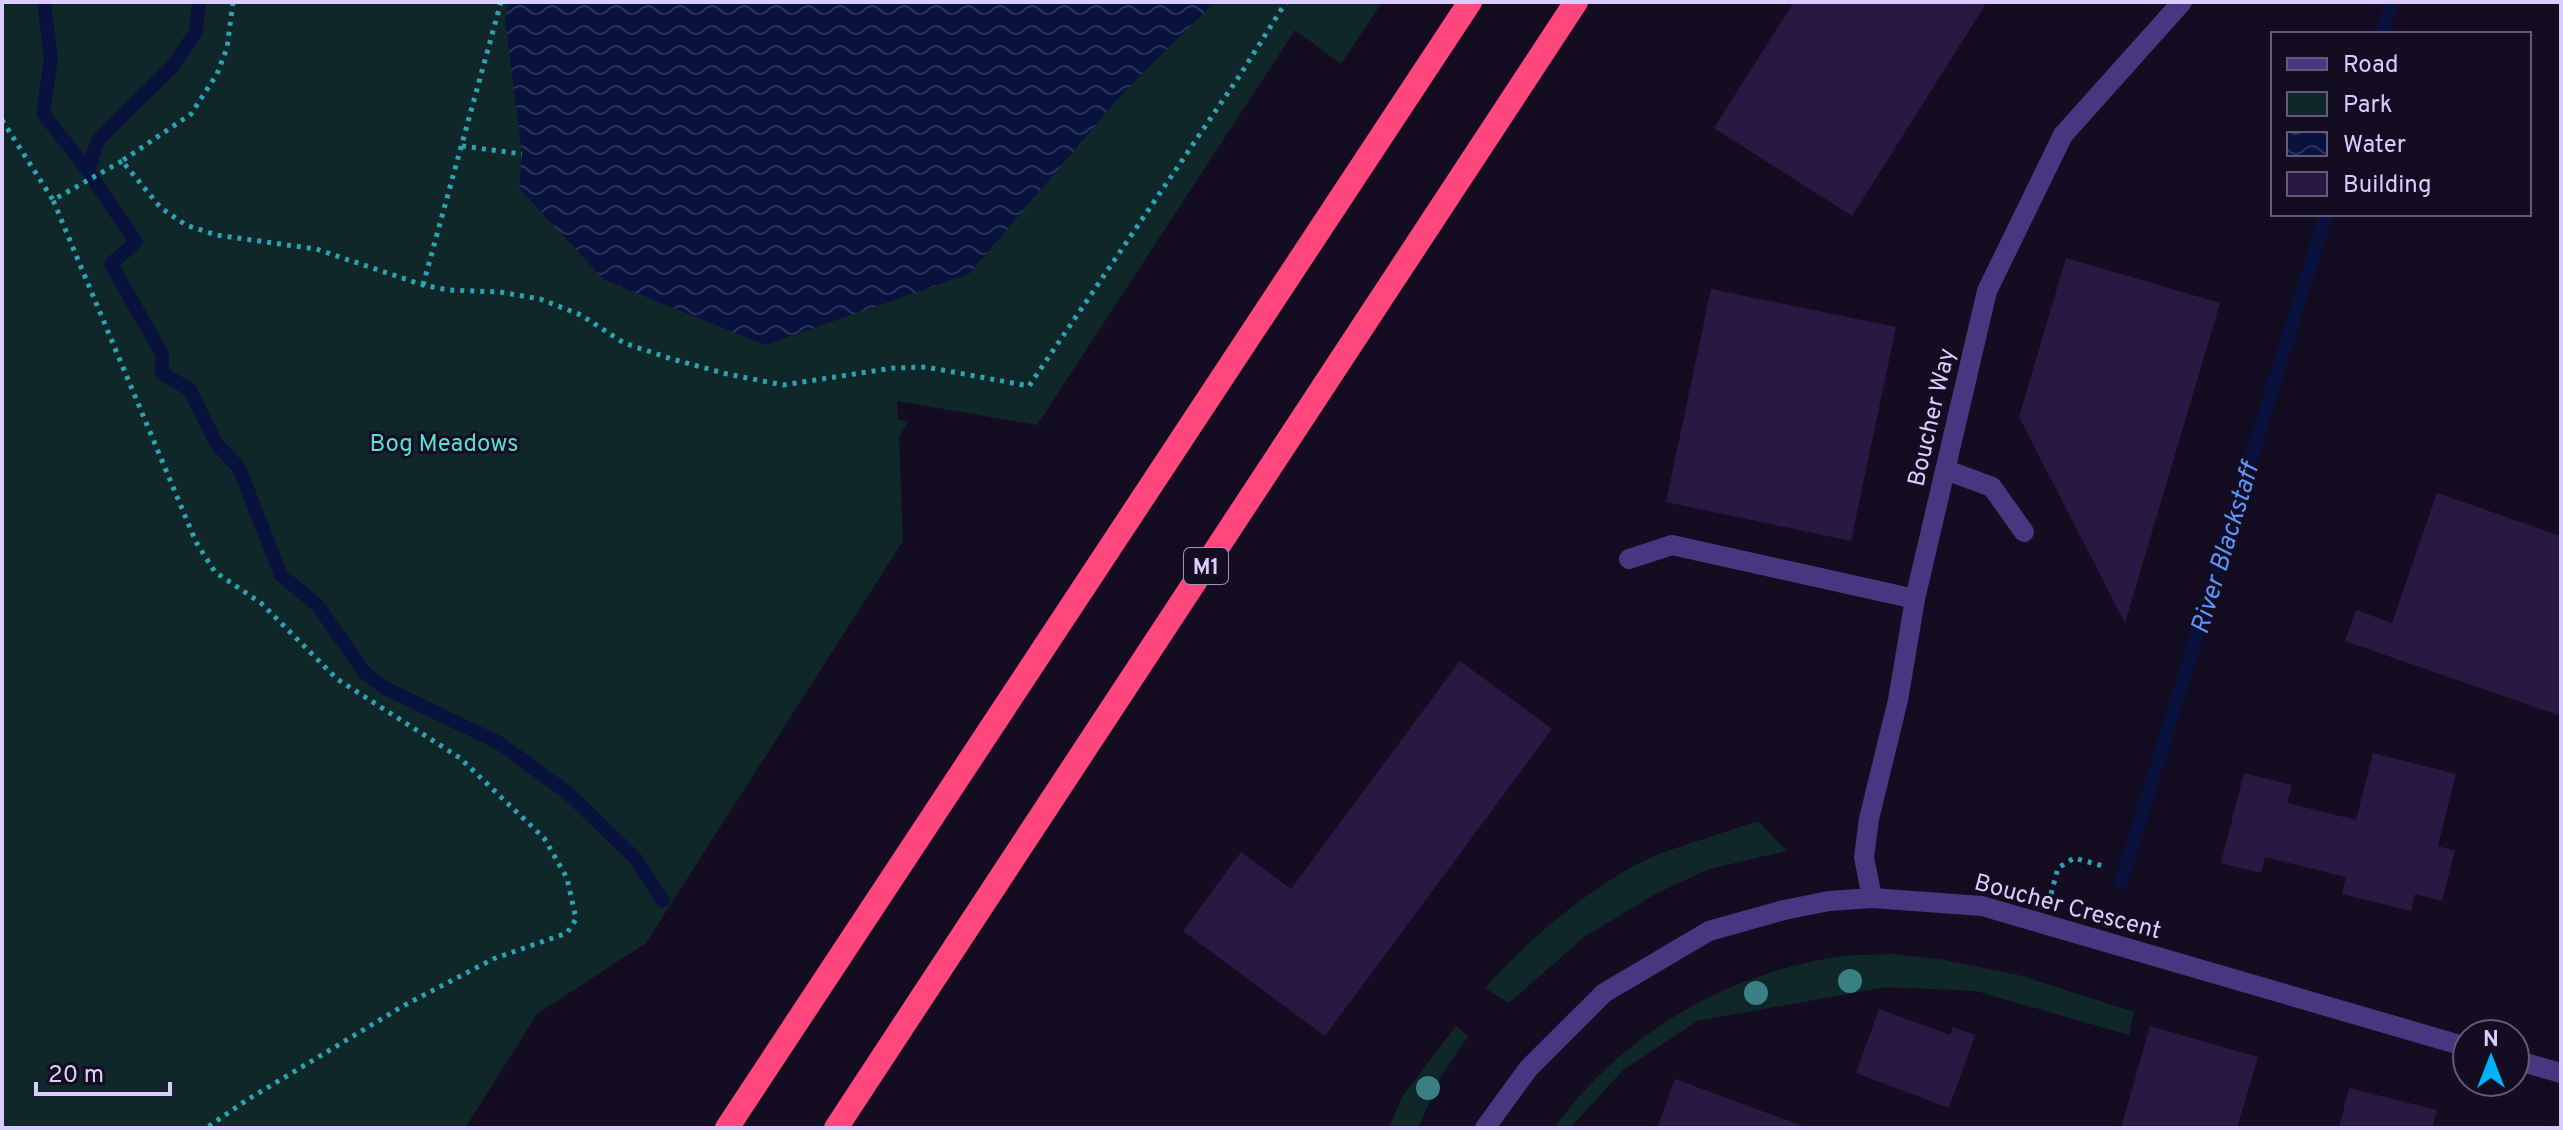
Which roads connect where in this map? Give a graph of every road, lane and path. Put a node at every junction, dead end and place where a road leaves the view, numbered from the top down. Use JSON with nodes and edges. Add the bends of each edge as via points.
{"nodes":[{"id":1,"x":233,"y":2,"type":"edge"},
{"id":2,"x":501,"y":2,"type":"edge"},
{"id":3,"x":1286,"y":2,"type":"edge"},
{"id":4,"x":1470,"y":2,"type":"edge"},
{"id":5,"x":1576,"y":2,"type":"edge"},
{"id":6,"x":2182,"y":2,"type":"edge"},
{"id":7,"x":2,"y":120,"type":"edge"},
{"id":8,"x":462,"y":146,"type":"junction"},
{"id":9,"x":522,"y":154,"type":"dead end"},
{"id":10,"x":122,"y":161,"type":"junction"},
{"id":11,"x":53,"y":200,"type":"junction"},
{"id":12,"x":423,"y":285,"type":"junction"},
{"id":13,"x":1946,"y":470,"type":"junction"},
{"id":14,"x":2024,"y":532,"type":"dead end"},
{"id":15,"x":1629,"y":559,"type":"dead end"},
{"id":16,"x":1915,"y":599,"type":"junction"},
{"id":17,"x":2103,"y":866,"type":"dead end"},
{"id":18,"x":1872,"y":898,"type":"junction"},
{"id":19,"x":2043,"y":922,"type":"junction"},
{"id":20,"x":2451,"y":1042,"type":"edge"},
{"id":21,"x":2531,"y":1065,"type":"edge"},
{"id":22,"x":2561,"y":1073,"type":"edge"},
{"id":23,"x":206,"y":1128,"type":"edge"},
{"id":24,"x":727,"y":1128,"type":"edge"},
{"id":25,"x":836,"y":1128,"type":"edge"},
{"id":26,"x":1485,"y":1128,"type":"edge"}],
"edges":[{"from":1,"to":10,"type":"path","via":[[227,48],[191,114]]},
{"from":2,"to":8,"type":"path"},
{"from":3,"to":12,"type":"path","via":[[1029,386],[926,367],[783,385],[624,343],[581,315],[540,299]]},
{"from":4,"to":24,"type":"highway"},
{"from":5,"to":25,"type":"highway","number":"M1"},
{"from":6,"to":13,"type":"street","name":"Boucher Way","via":[[2063,135],[1987,291]]},
{"from":7,"to":11,"type":"path"},
{"from":8,"to":9,"type":"path"},
{"from":8,"to":12,"type":"path"},
{"from":10,"to":11,"type":"path"},
{"from":10,"to":12,"type":"path","via":[[161,208],[186,225],[216,235],[316,249]]},
{"from":11,"to":23,"type":"path","via":[[196,542],[215,572],[261,603],[337,679],[460,758],[483,779],[544,838],[567,878],[576,919],[567,933],[493,959],[403,1006]]},
{"from":13,"to":14,"type":"street","via":[[1992,487]]},
{"from":13,"to":16,"type":"street","name":"Boucher Way"},
{"from":15,"to":16,"type":"street","via":[[1672,545]]},
{"from":16,"to":18,"type":"street","name":"Boucher Way","via":[[1898,700],[1869,819],[1864,857]]},
{"from":17,"to":19,"type":"path","via":[[2074,858],[2058,868]]},
{"from":18,"to":19,"type":"street","name":"Boucher Crescent","via":[[1982,906]]},
{"from":18,"to":26,"type":"street","name":"Boucher Crescent","via":[[1829,901],[1709,931],[1661,958],[1604,993],[1528,1069]]},
{"from":19,"to":20,"type":"street","name":"Boucher Crescent"},
{"from":21,"to":22,"type":"street"}]}
